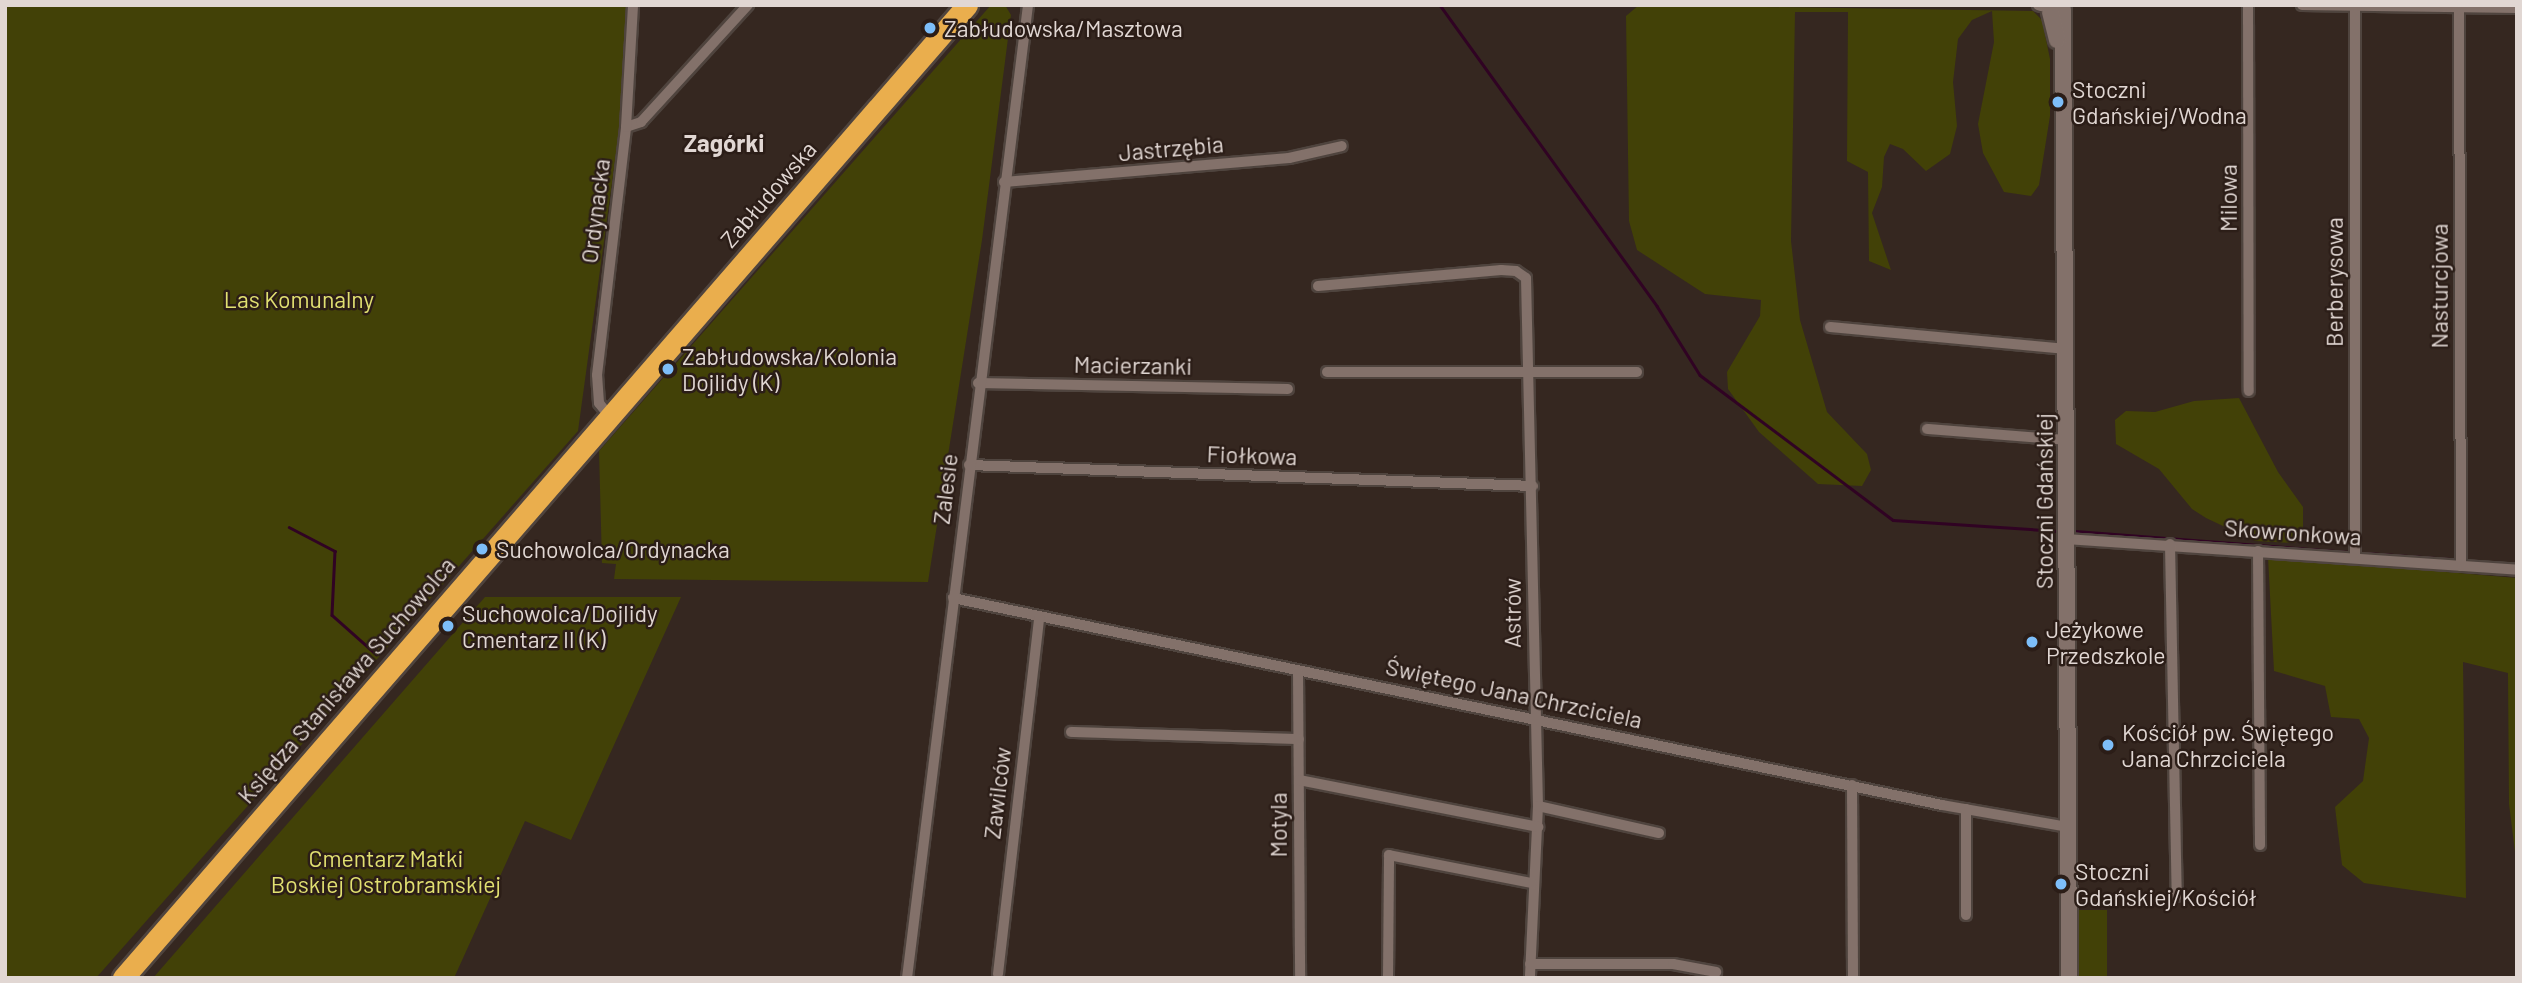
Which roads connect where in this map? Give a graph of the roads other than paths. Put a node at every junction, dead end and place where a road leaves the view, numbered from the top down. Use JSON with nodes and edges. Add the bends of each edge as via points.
{"nodes":[{"id":1,"x":633,"y":5,"type":"edge"},
{"id":2,"x":748,"y":5,"type":"edge"},
{"id":3,"x":1028,"y":5,"type":"edge"},
{"id":4,"x":2248,"y":5,"type":"edge"},
{"id":5,"x":2302,"y":5,"type":"edge"},
{"id":6,"x":2355,"y":6,"type":"edge"},
{"id":7,"x":2397,"y":6,"type":"edge"},
{"id":8,"x":2050,"y":7,"type":"edge"},
{"id":9,"x":2459,"y":7,"type":"junction"},
{"id":10,"x":958,"y":8,"type":"edge"},
{"id":11,"x":2517,"y":8,"type":"edge"},
{"id":12,"x":626,"y":127,"type":"junction"},
{"id":13,"x":1342,"y":146,"type":"dead end"},
{"id":14,"x":1003,"y":181,"type":"junction"},
{"id":15,"x":1318,"y":286,"type":"dead end"},
{"id":16,"x":1830,"y":327,"type":"dead end"},
{"id":17,"x":2067,"y":349,"type":"junction"},
{"id":18,"x":1327,"y":372,"type":"dead end"},
{"id":19,"x":1637,"y":372,"type":"dead end"},
{"id":20,"x":1528,"y":373,"type":"junction"},
{"id":21,"x":978,"y":383,"type":"junction"},
{"id":22,"x":1288,"y":389,"type":"dead end"},
{"id":23,"x":2249,"y":391,"type":"dead end"},
{"id":24,"x":610,"y":417,"type":"junction"},
{"id":25,"x":1927,"y":429,"type":"dead end"},
{"id":26,"x":2067,"y":440,"type":"junction"},
{"id":27,"x":969,"y":465,"type":"junction"},
{"id":28,"x":1533,"y":486,"type":"junction"},
{"id":29,"x":2067,"y":539,"type":"junction"},
{"id":30,"x":2170,"y":544,"type":"junction"},
{"id":31,"x":2258,"y":551,"type":"junction"},
{"id":32,"x":2355,"y":558,"type":"junction"},
{"id":33,"x":2461,"y":566,"type":"junction"},
{"id":34,"x":2517,"y":570,"type":"edge"},
{"id":35,"x":953,"y":598,"type":"junction"},
{"id":36,"x":1039,"y":617,"type":"junction"},
{"id":37,"x":1298,"y":672,"type":"junction"},
{"id":38,"x":1533,"y":718,"type":"junction"},
{"id":39,"x":1071,"y":732,"type":"dead end"},
{"id":40,"x":1298,"y":739,"type":"junction"},
{"id":41,"x":1299,"y":780,"type":"junction"},
{"id":42,"x":1852,"y":785,"type":"junction"},
{"id":43,"x":1538,"y":806,"type":"junction"},
{"id":44,"x":1966,"y":809,"type":"junction"},
{"id":45,"x":1538,"y":827,"type":"junction"},
{"id":46,"x":2067,"y":827,"type":"junction"},
{"id":47,"x":1659,"y":833,"type":"dead end"},
{"id":48,"x":2260,"y":845,"type":"dead end"},
{"id":49,"x":1532,"y":883,"type":"junction"},
{"id":50,"x":2177,"y":896,"type":"dead end"},
{"id":51,"x":1966,"y":915,"type":"dead end"},
{"id":52,"x":1530,"y":964,"type":"junction"},
{"id":53,"x":1716,"y":972,"type":"dead end"},
{"id":54,"x":998,"y":974,"type":"dead end"},
{"id":55,"x":123,"y":978,"type":"edge"},
{"id":56,"x":907,"y":978,"type":"edge"},
{"id":57,"x":1300,"y":978,"type":"edge"},
{"id":58,"x":1388,"y":978,"type":"edge"},
{"id":59,"x":1530,"y":978,"type":"edge"},
{"id":60,"x":1853,"y":978,"type":"edge"},
{"id":61,"x":2069,"y":978,"type":"edge"}],
"edges":[{"from":1,"to":12,"type":"street","name":"Ordynacka"},
{"from":2,"to":12,"type":"street","via":[[641,122]]},
{"from":3,"to":14,"type":"street","name":"Zalesie"},
{"from":4,"to":23,"type":"street","name":"Milowa"},
{"from":5,"to":6,"type":"street"},
{"from":6,"to":7,"type":"street"},
{"from":6,"to":32,"type":"street","name":"Berberysowa"},
{"from":7,"to":9,"type":"street"},
{"from":8,"to":17,"type":"street","name":"Stoczni Gdańskiej","via":[[2065,65]]},
{"from":9,"to":11,"type":"street"},
{"from":9,"to":33,"type":"street","name":"Nasturcjowa"},
{"from":10,"to":24,"type":"highway","name":"Zabłudowska"},
{"from":12,"to":24,"type":"street","name":"Ordynacka","via":[[597,375],[599,403]]},
{"from":13,"to":14,"type":"street","name":"Jastrzębia","via":[[1289,158]]},
{"from":14,"to":21,"type":"street","name":"Zalesie"},
{"from":15,"to":20,"type":"street","name":"Astrów","via":[[1516,271],[1526,278]]},
{"from":16,"to":17,"type":"street"},
{"from":17,"to":26,"type":"street","name":"Stoczni Gdańskiej"},
{"from":18,"to":20,"type":"street"},
{"from":19,"to":20,"type":"street"},
{"from":20,"to":28,"type":"street","name":"Astrów"},
{"from":21,"to":22,"type":"street","name":"Macierzanki"},
{"from":21,"to":27,"type":"street","name":"Zalesie"},
{"from":24,"to":55,"type":"highway","name":"Księdza Stanisława Suchowolca"},
{"from":25,"to":26,"type":"street"},
{"from":26,"to":29,"type":"street","name":"Stoczni Gdańskiej"},
{"from":27,"to":28,"type":"street","name":"Fiołkowa"},
{"from":27,"to":35,"type":"street","name":"Zalesie"},
{"from":28,"to":38,"type":"street","name":"Astrów"},
{"from":29,"to":30,"type":"street","name":"Skowronkowa"},
{"from":29,"to":46,"type":"street","name":"Stoczni Gdańskiej"},
{"from":30,"to":31,"type":"street","name":"Skowronkowa"},
{"from":30,"to":50,"type":"street"},
{"from":31,"to":32,"type":"street","name":"Skowronkowa"},
{"from":31,"to":48,"type":"street"},
{"from":32,"to":33,"type":"street","name":"Skowronkowa"},
{"from":33,"to":34,"type":"street","name":"Skowronkowa"},
{"from":35,"to":36,"type":"street","name":"Świętego Jana Chrzciciela"},
{"from":35,"to":56,"type":"street","name":"Zalesie"},
{"from":36,"to":37,"type":"street","name":"Świętego Jana Chrzciciela"},
{"from":36,"to":54,"type":"street","name":"Zawilców"},
{"from":37,"to":38,"type":"street","name":"Świętego Jana Chrzciciela"},
{"from":37,"to":40,"type":"street","name":"Motyla"},
{"from":38,"to":42,"type":"street","name":"Świętego Jana Chrzciciela"},
{"from":38,"to":43,"type":"street","name":"Astrów"},
{"from":39,"to":40,"type":"street"},
{"from":40,"to":41,"type":"street","name":"Motyla"},
{"from":41,"to":45,"type":"street"},
{"from":41,"to":57,"type":"street","name":"Motyla"},
{"from":42,"to":44,"type":"street","name":"Świętego Jana Chrzciciela"},
{"from":42,"to":60,"type":"street"},
{"from":43,"to":45,"type":"street","name":"Astrów"},
{"from":43,"to":47,"type":"street"},
{"from":44,"to":46,"type":"street","name":"Świętego Jana Chrzciciela"},
{"from":44,"to":51,"type":"street"},
{"from":45,"to":49,"type":"street","name":"Astrów"},
{"from":46,"to":61,"type":"street","name":"Stoczni Gdańskiej"},
{"from":49,"to":52,"type":"street","name":"Astrów"},
{"from":49,"to":58,"type":"street","via":[[1389,855]]},
{"from":52,"to":53,"type":"street","via":[[1673,964]]},
{"from":52,"to":59,"type":"street","name":"Astrów"}]}
